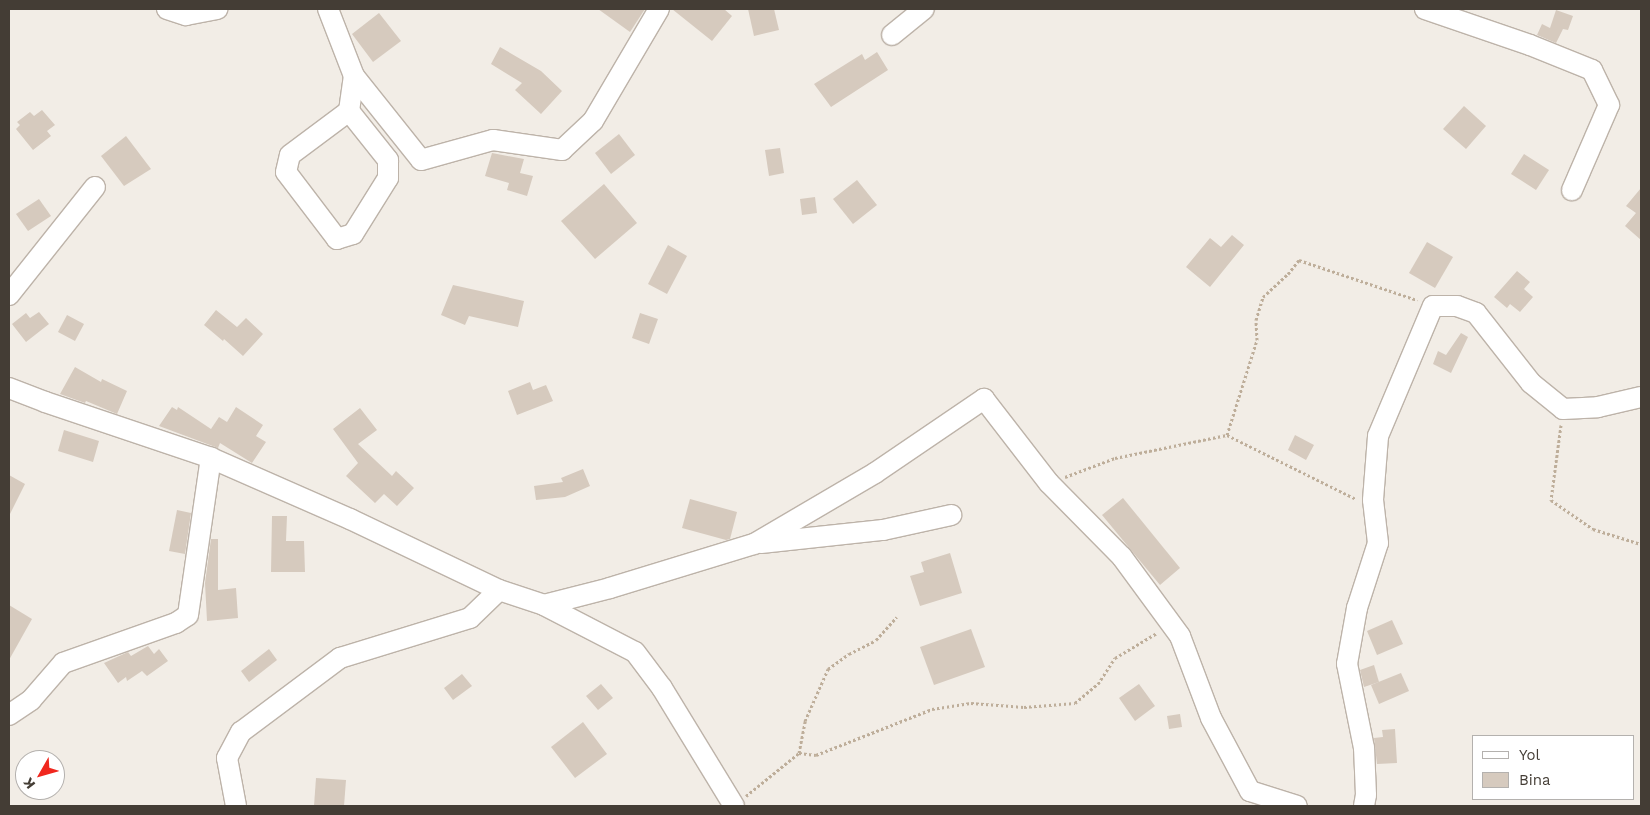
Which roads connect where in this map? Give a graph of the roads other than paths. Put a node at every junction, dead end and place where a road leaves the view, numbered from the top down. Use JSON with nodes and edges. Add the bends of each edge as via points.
{"nodes":[{"id":1,"x":167,"y":9,"type":"edge"},
{"id":2,"x":217,"y":9,"type":"edge"},
{"id":3,"x":328,"y":9,"type":"edge"},
{"id":4,"x":659,"y":9,"type":"edge"},
{"id":5,"x":924,"y":9,"type":"edge"},
{"id":6,"x":1425,"y":9,"type":"edge"},
{"id":7,"x":892,"y":35,"type":"dead end"},
{"id":8,"x":354,"y":76,"type":"junction"},
{"id":9,"x":349,"y":111,"type":"junction"},
{"id":10,"x":95,"y":187,"type":"dead end"},
{"id":11,"x":1572,"y":190,"type":"dead end"},
{"id":12,"x":9,"y":295,"type":"edge"},
{"id":13,"x":9,"y":388,"type":"edge"},
{"id":14,"x":1641,"y":397,"type":"edge"},
{"id":15,"x":211,"y":458,"type":"junction"},
{"id":16,"x":952,"y":515,"type":"dead end"},
{"id":17,"x":754,"y":544,"type":"junction"},
{"id":18,"x":499,"y":590,"type":"junction"},
{"id":19,"x":544,"y":604,"type":"junction"},
{"id":20,"x":9,"y":715,"type":"edge"},
{"id":21,"x":236,"y":806,"type":"edge"},
{"id":22,"x":734,"y":806,"type":"edge"},
{"id":23,"x":1297,"y":806,"type":"edge"},
{"id":24,"x":1364,"y":806,"type":"edge"}],
"edges":[{"from":1,"to":2,"type":"street","via":[[186,15]]},
{"from":3,"to":8,"type":"street"},
{"from":4,"to":8,"type":"street","via":[[593,121],[562,150],[493,140],[421,160]]},
{"from":5,"to":7,"type":"street"},
{"from":6,"to":11,"type":"street","via":[[1592,70],[1609,104]]},
{"from":8,"to":9,"type":"street"},
{"from":9,"to":9,"type":"street","via":[[290,155],[286,172],[337,239],[353,234],[388,178],[388,160]]},
{"from":10,"to":12,"type":"street"},
{"from":13,"to":15,"type":"street"},
{"from":14,"to":24,"type":"street","via":[[1598,407],[1563,409],[1531,383],[1476,313],[1457,306],[1433,306],[1378,436],[1374,509],[1378,543],[1357,608],[1347,664],[1364,748]]},
{"from":15,"to":18,"type":"street"},
{"from":15,"to":20,"type":"street","via":[[188,615],[176,623],[63,663],[32,700]]},
{"from":16,"to":17,"type":"street","via":[[883,530]]},
{"from":17,"to":19,"type":"street","via":[[610,588]]},
{"from":17,"to":23,"type":"street","via":[[875,473],[984,399],[1049,483],[1122,557],[1180,636],[1211,718],[1250,791]]},
{"from":18,"to":19,"type":"street"},
{"from":18,"to":21,"type":"street","via":[[470,618],[340,658],[241,732],[227,758]]},
{"from":19,"to":22,"type":"street","via":[[635,652],[662,688]]}]}
